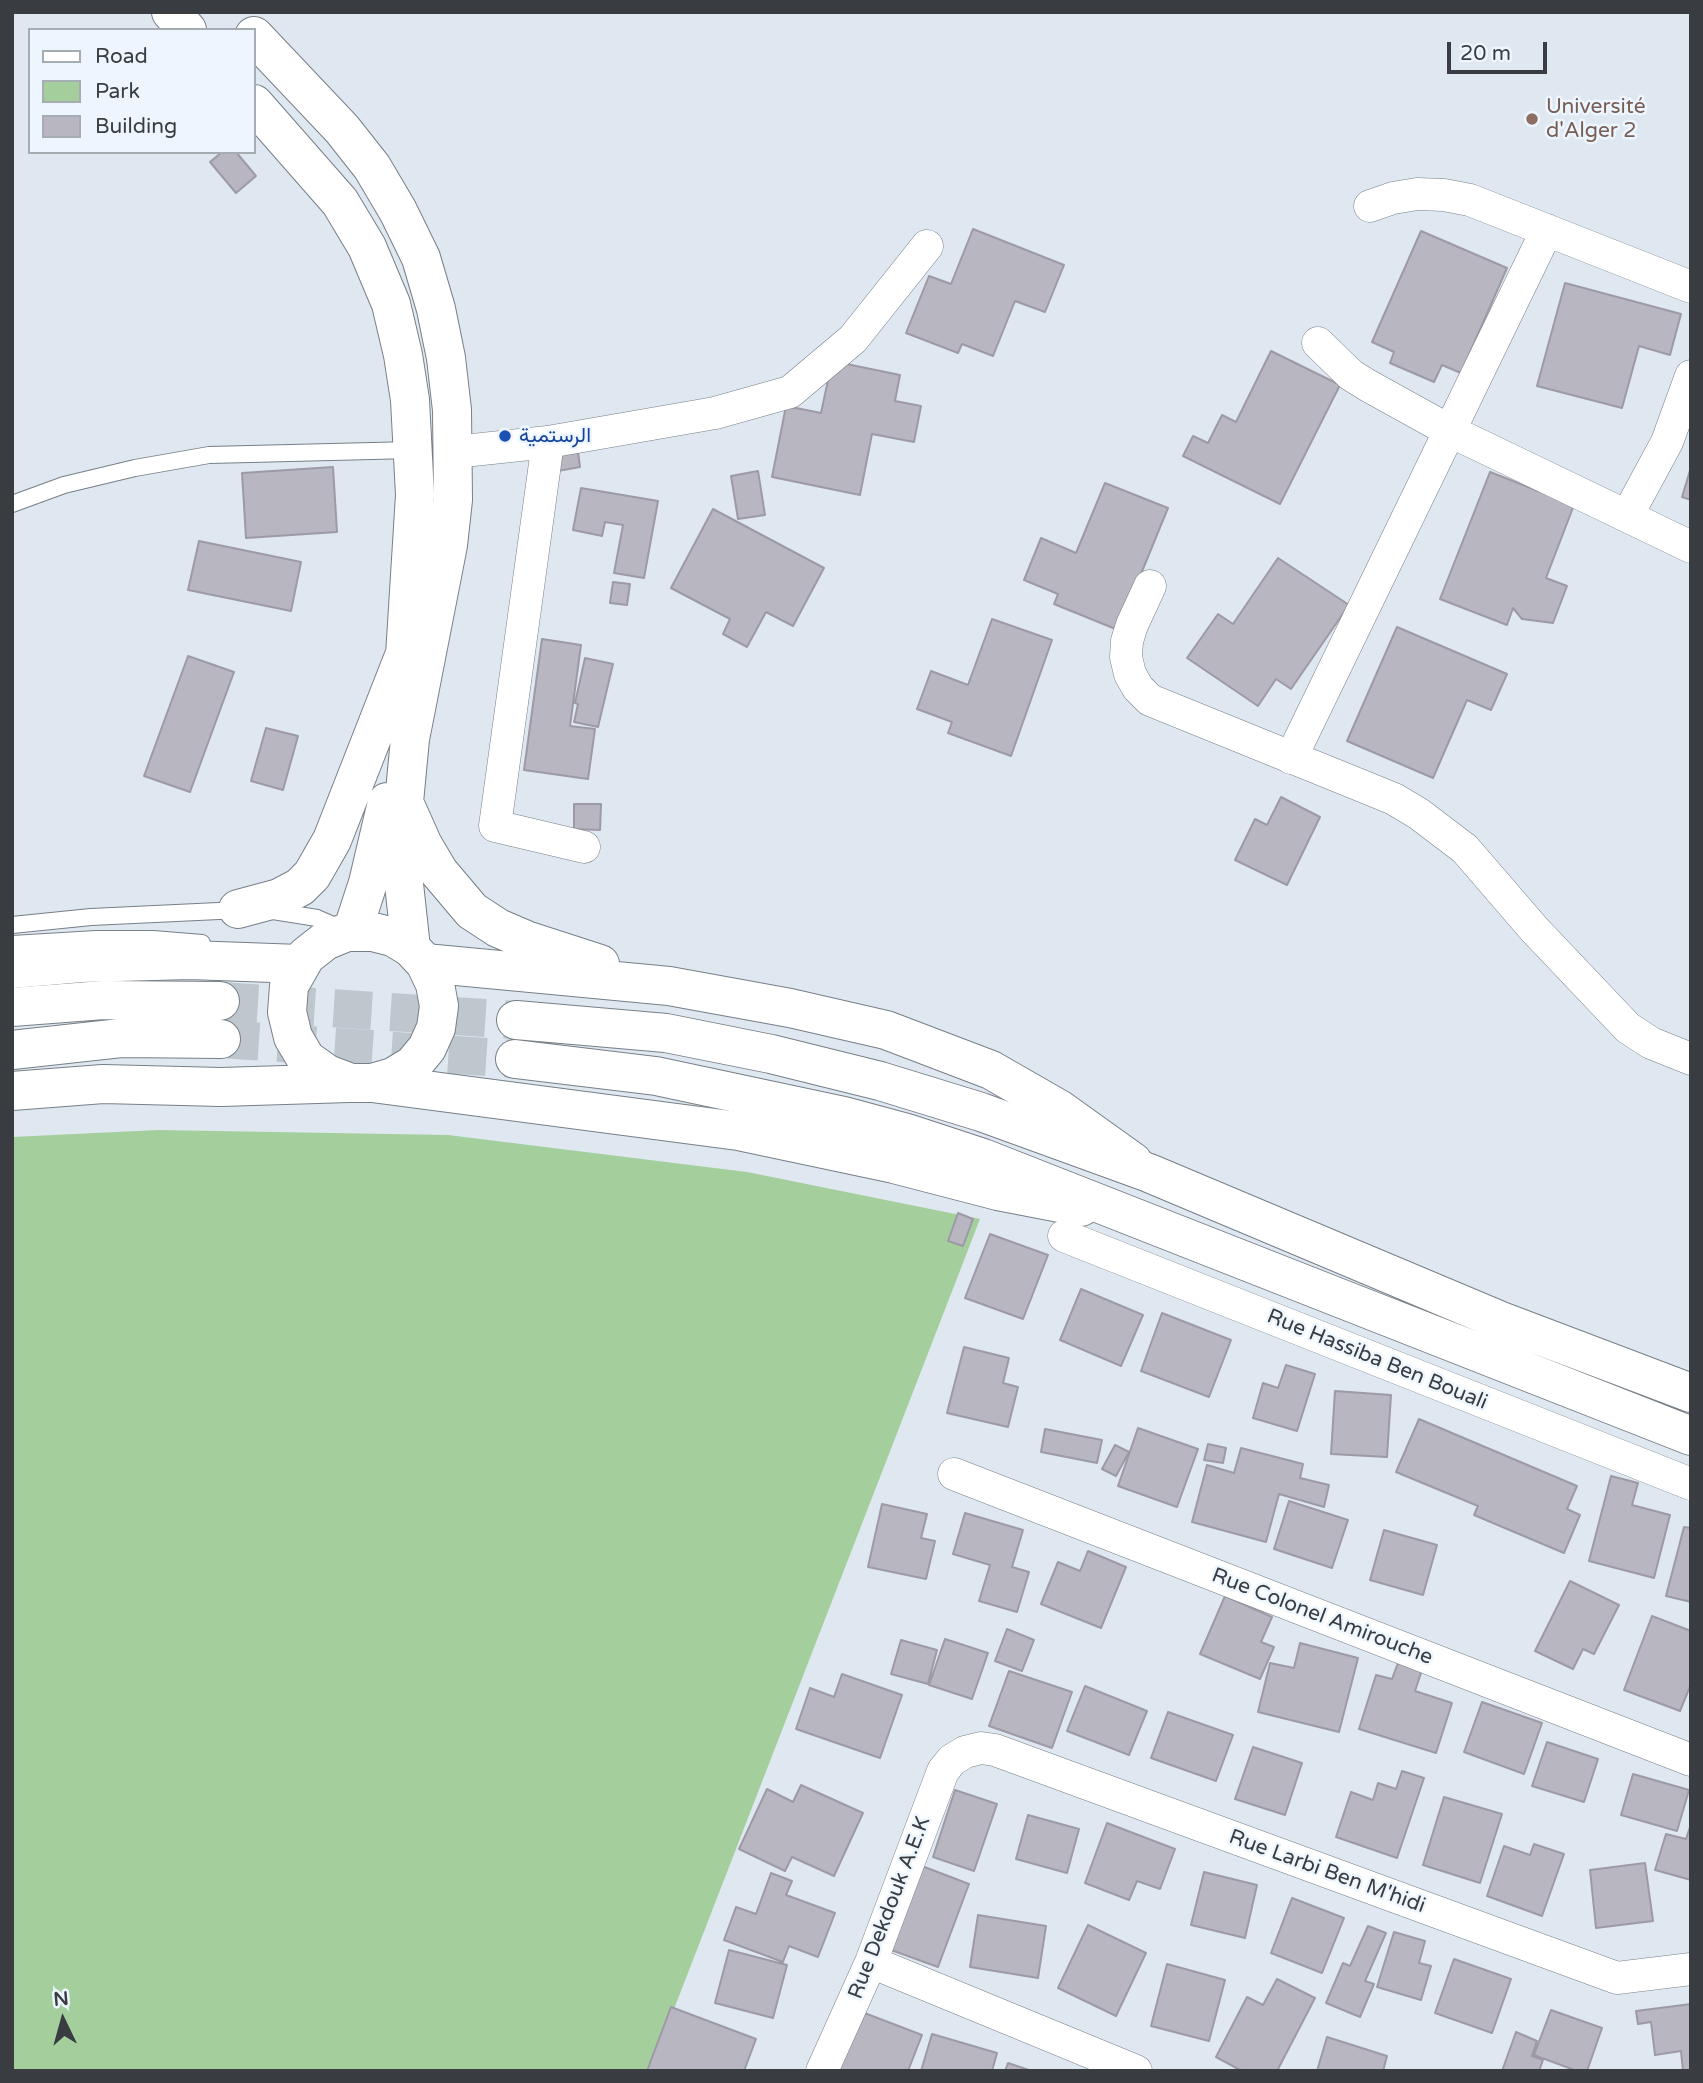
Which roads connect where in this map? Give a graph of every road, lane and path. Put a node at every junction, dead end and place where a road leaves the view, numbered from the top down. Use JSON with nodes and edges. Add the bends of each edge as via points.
{"nodes":[{"id":1,"x":171,"y":12,"type":"edge"},
{"id":2,"x":231,"y":12,"type":"edge"},
{"id":3,"x":185,"y":28,"type":"edge"},
{"id":4,"x":245,"y":28,"type":"edge"},
{"id":5,"x":256,"y":38,"type":"edge"},
{"id":6,"x":256,"y":106,"type":"edge"},
{"id":7,"x":1370,"y":206,"type":"dead end"},
{"id":8,"x":1547,"y":230,"type":"junction"},
{"id":9,"x":927,"y":246,"type":"dead end"},
{"id":10,"x":1691,"y":288,"type":"edge"},
{"id":11,"x":1318,"y":343,"type":"dead end"},
{"id":12,"x":1691,"y":376,"type":"edge"},
{"id":13,"x":1450,"y":431,"type":"junction"},
{"id":14,"x":548,"y":443,"type":"junction"},
{"id":15,"x":413,"y":450,"type":"junction"},
{"id":16,"x":454,"y":452,"type":"junction"},
{"id":17,"x":12,"y":504,"type":"edge"},
{"id":18,"x":1627,"y":516,"type":"junction"},
{"id":19,"x":1691,"y":547,"type":"edge"},
{"id":20,"x":1150,"y":586,"type":"dead end"},
{"id":21,"x":405,"y":651,"type":"junction"},
{"id":22,"x":1292,"y":758,"type":"junction"},
{"id":23,"x":404,"y":802,"type":"junction"},
{"id":24,"x":584,"y":847,"type":"dead end"},
{"id":25,"x":237,"y":909,"type":"junction"},
{"id":26,"x":12,"y":925,"type":"edge"},
{"id":27,"x":349,"y":932,"type":"junction"},
{"id":28,"x":12,"y":944,"type":"edge"},
{"id":29,"x":418,"y":956,"type":"junction"},
{"id":30,"x":303,"y":960,"type":"junction"},
{"id":31,"x":12,"y":969,"type":"edge"},
{"id":32,"x":669,"y":986,"type":"junction"},
{"id":33,"x":219,"y":1002,"type":"tunnel mouth"},
{"id":34,"x":12,"y":1007,"type":"edge"},
{"id":35,"x":516,"y":1020,"type":"tunnel mouth"},
{"id":36,"x":220,"y":1039,"type":"tunnel mouth"},
{"id":37,"x":12,"y":1050,"type":"edge"},
{"id":38,"x":515,"y":1059,"type":"tunnel mouth"},
{"id":39,"x":1691,"y":1059,"type":"edge"},
{"id":40,"x":362,"y":1083,"type":"junction"},
{"id":41,"x":12,"y":1091,"type":"edge"},
{"id":42,"x":1149,"y":1173,"type":"junction"},
{"id":43,"x":1120,"y":1214,"type":"junction"},
{"id":44,"x":1064,"y":1236,"type":"dead end"},
{"id":45,"x":1691,"y":1393,"type":"edge"},
{"id":46,"x":1691,"y":1436,"type":"edge"},
{"id":47,"x":954,"y":1474,"type":"dead end"},
{"id":48,"x":1691,"y":1483,"type":"edge"},
{"id":49,"x":965,"y":1752,"type":"joint"},
{"id":50,"x":1691,"y":1760,"type":"edge"},
{"id":51,"x":871,"y":1962,"type":"junction"},
{"id":52,"x":1691,"y":1969,"type":"edge"},
{"id":53,"x":822,"y":2071,"type":"edge"},
{"id":54,"x":1136,"y":2071,"type":"edge"}],
"edges":[{"from":1,"to":3,"type":"main road"},
{"from":2,"to":4,"type":"main road"},
{"from":5,"to":16,"type":"main road","via":[[372,167],[421,258],[446,358]]},
{"from":6,"to":15,"type":"main road","via":[[340,202],[368,247],[391,304],[403,355]]},
{"from":7,"to":8,"type":"street","via":[[1416,194],[1444,195],[1470,200]]},
{"from":8,"to":10,"type":"street"},
{"from":8,"to":13,"type":"street"},
{"from":9,"to":14,"type":"street","via":[[853,339],[790,392],[715,413]]},
{"from":11,"to":13,"type":"street","via":[[1350,375]]},
{"from":12,"to":18,"type":"street","via":[[1667,442]]},
{"from":13,"to":18,"type":"street"},
{"from":13,"to":22,"type":"street"},
{"from":14,"to":16,"type":"street"},
{"from":14,"to":24,"type":"street","via":[[495,826]]},
{"from":15,"to":17,"type":"lane","via":[[209,455],[64,485]]},
{"from":15,"to":21,"type":"main road","via":[[414,541]]},
{"from":16,"to":23,"type":"main road","via":[[448,545],[410,739]]},
{"from":18,"to":19,"type":"street"},
{"from":20,"to":22,"type":"street","via":[[1126,641],[1130,674],[1138,688],[1165,708]]},
{"from":21,"to":25,"type":"main road","via":[[332,840],[312,875],[279,898]]},
{"from":21,"to":27,"type":"main road","via":[[386,809],[368,883]]},
{"from":22,"to":39,"type":"street","via":[[1394,799],[1443,831],[1472,856],[1628,1028]]},
{"from":23,"to":29,"type":"main road","via":[[403,875]]},
{"from":23,"to":32,"type":"main road","via":[[439,872],[472,911],[526,940]]},
{"from":25,"to":26,"type":"lane"},
{"from":25,"to":27,"type":"lane","via":[[307,916]]},
{"from":27,"to":29,"type":"main road","via":[[393,937]]},
{"from":27,"to":30,"type":"main road","via":[[325,941]]},
{"from":28,"to":30,"type":"lane","via":[[152,939]]},
{"from":29,"to":32,"type":"main road"},
{"from":29,"to":40,"type":"main road","via":[[435,984],[436,1028],[412,1065],[393,1077]]},
{"from":30,"to":31,"type":"main road","via":[[81,963]]},
{"from":30,"to":40,"type":"main road","via":[[289,986],[287,1012],[293,1037],[306,1059],[327,1074]]},
{"from":32,"to":42,"type":"main road","via":[[886,1030],[990,1070],[1059,1108]]},
{"from":33,"to":34,"type":"main road","via":[[104,1000]]},
{"from":35,"to":42,"type":"main road","via":[[666,1033],[771,1054],[969,1108]]},
{"from":36,"to":37,"type":"main road","via":[[121,1038]]},
{"from":38,"to":43,"type":"main road","via":[[656,1076],[844,1116],[983,1158]]},
{"from":40,"to":41,"type":"main road","via":[[103,1084]]},
{"from":40,"to":43,"type":"main road","via":[[738,1131]]},
{"from":42,"to":45,"type":"main road","via":[[1501,1321]]},
{"from":43,"to":46,"type":"main road"},
{"from":44,"to":48,"type":"street","name":"Rue Hassiba Ben Bouali"},
{"from":47,"to":50,"type":"street","name":"Rue Colonel Amirouche"},
{"from":49,"to":51,"type":"street","name":"Rue Dekdouk A.E.K","via":[[943,1771]]},
{"from":49,"to":52,"type":"street","name":"Rue Larbi Ben M'hidi","via":[[995,1751],[1617,1978]]},
{"from":51,"to":53,"type":"street","name":"Rue Dekdouk A.E.K"},
{"from":51,"to":54,"type":"street"}]}
